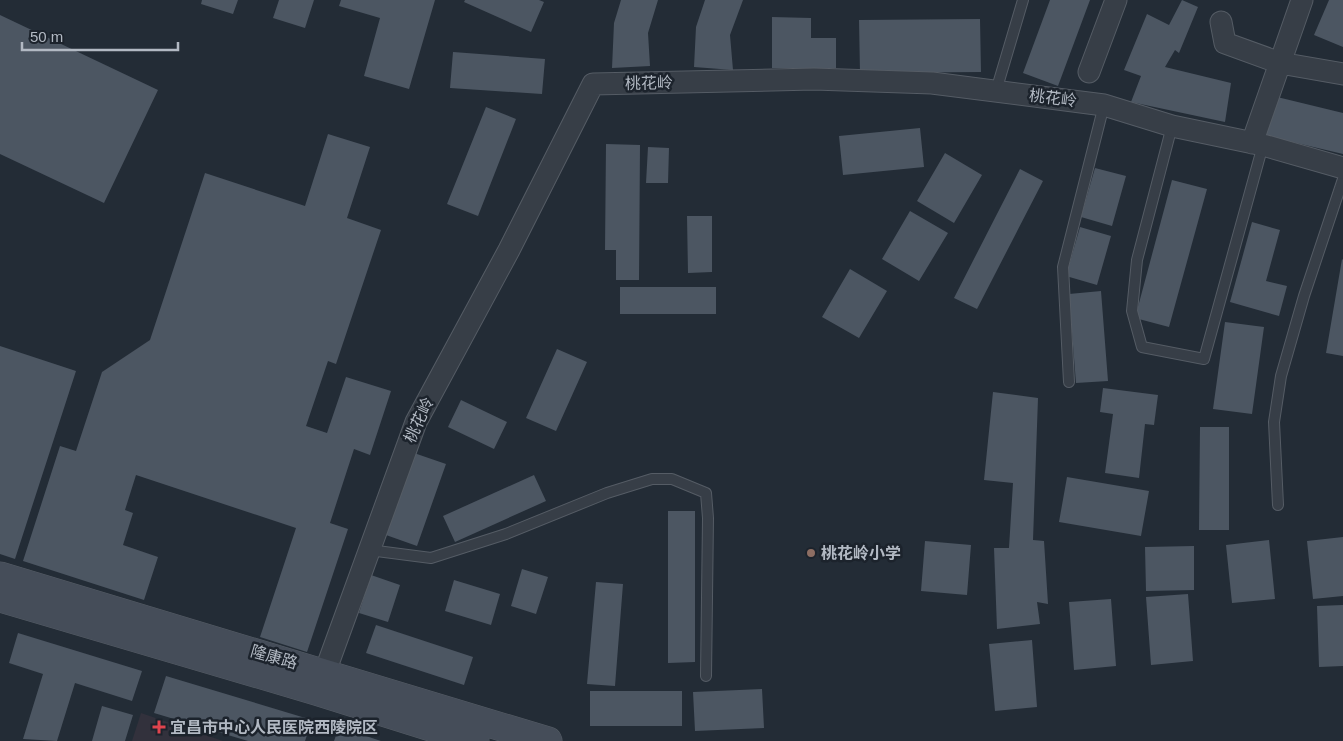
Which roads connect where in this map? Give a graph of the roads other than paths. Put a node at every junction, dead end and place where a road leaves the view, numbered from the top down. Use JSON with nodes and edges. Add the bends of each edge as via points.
{"nodes":[{"id":1,"x":1023,"y":0,"type":"edge"},
{"id":2,"x":1116,"y":0,"type":"edge"},
{"id":3,"x":1302,"y":0,"type":"edge"},
{"id":4,"x":1221,"y":22,"type":"dead end"},
{"id":5,"x":1280,"y":63,"type":"junction"},
{"id":6,"x":1089,"y":72,"type":"dead end"},
{"id":7,"x":1343,"y":74,"type":"edge"},
{"id":8,"x":996,"y":91,"type":"junction"},
{"id":9,"x":1104,"y":105,"type":"junction"},
{"id":10,"x":1172,"y":126,"type":"junction"},
{"id":11,"x":1258,"y":144,"type":"junction"},
{"id":12,"x":1343,"y":168,"type":"edge"},
{"id":13,"x":1343,"y":179,"type":"edge"},
{"id":14,"x":1069,"y":382,"type":"dead end"},
{"id":15,"x":1278,"y":505,"type":"dead end"},
{"id":16,"x":369,"y":550,"type":"junction"},
{"id":17,"x":0,"y":576,"type":"edge"},
{"id":18,"x":0,"y":598,"type":"edge"},
{"id":19,"x":324,"y":672,"type":"junction"},
{"id":20,"x":706,"y":676,"type":"dead end"},
{"id":21,"x":475,"y":741,"type":"edge"},
{"id":22,"x":548,"y":741,"type":"edge"}],
"edges":[{"from":1,"to":8,"type":"lane"},
{"from":2,"to":6,"type":"street"},
{"from":3,"to":5,"type":"street"},
{"from":4,"to":5,"type":"street","via":[[1225,43]]},
{"from":5,"to":7,"type":"street"},
{"from":5,"to":11,"type":"street"},
{"from":8,"to":9,"type":"street","name":"桃花岭"},
{"from":8,"to":16,"type":"street","name":"桃花岭","via":[[932,83],[814,79],[593,84],[509,250],[416,422]]},
{"from":9,"to":10,"type":"street","name":"桃花岭"},
{"from":9,"to":14,"type":"lane","via":[[1063,267]]},
{"from":10,"to":11,"type":"street","name":"桃花岭"},
{"from":10,"to":11,"type":"lane","via":[[1136,260],[1132,311],[1142,347],[1204,359]]},
{"from":11,"to":12,"type":"street","name":"桃花岭"},
{"from":13,"to":15,"type":"lane","via":[[1281,376],[1274,422]]},
{"from":16,"to":19,"type":"street","name":"桃花岭"},
{"from":16,"to":20,"type":"lane","via":[[432,558],[652,479],[672,479],[689,485],[706,493]]},
{"from":17,"to":19,"type":"main road","name":"隆康路"},
{"from":18,"to":21,"type":"main road","name":"隆康路"},
{"from":19,"to":22,"type":"main road","name":"隆康路"}]}
